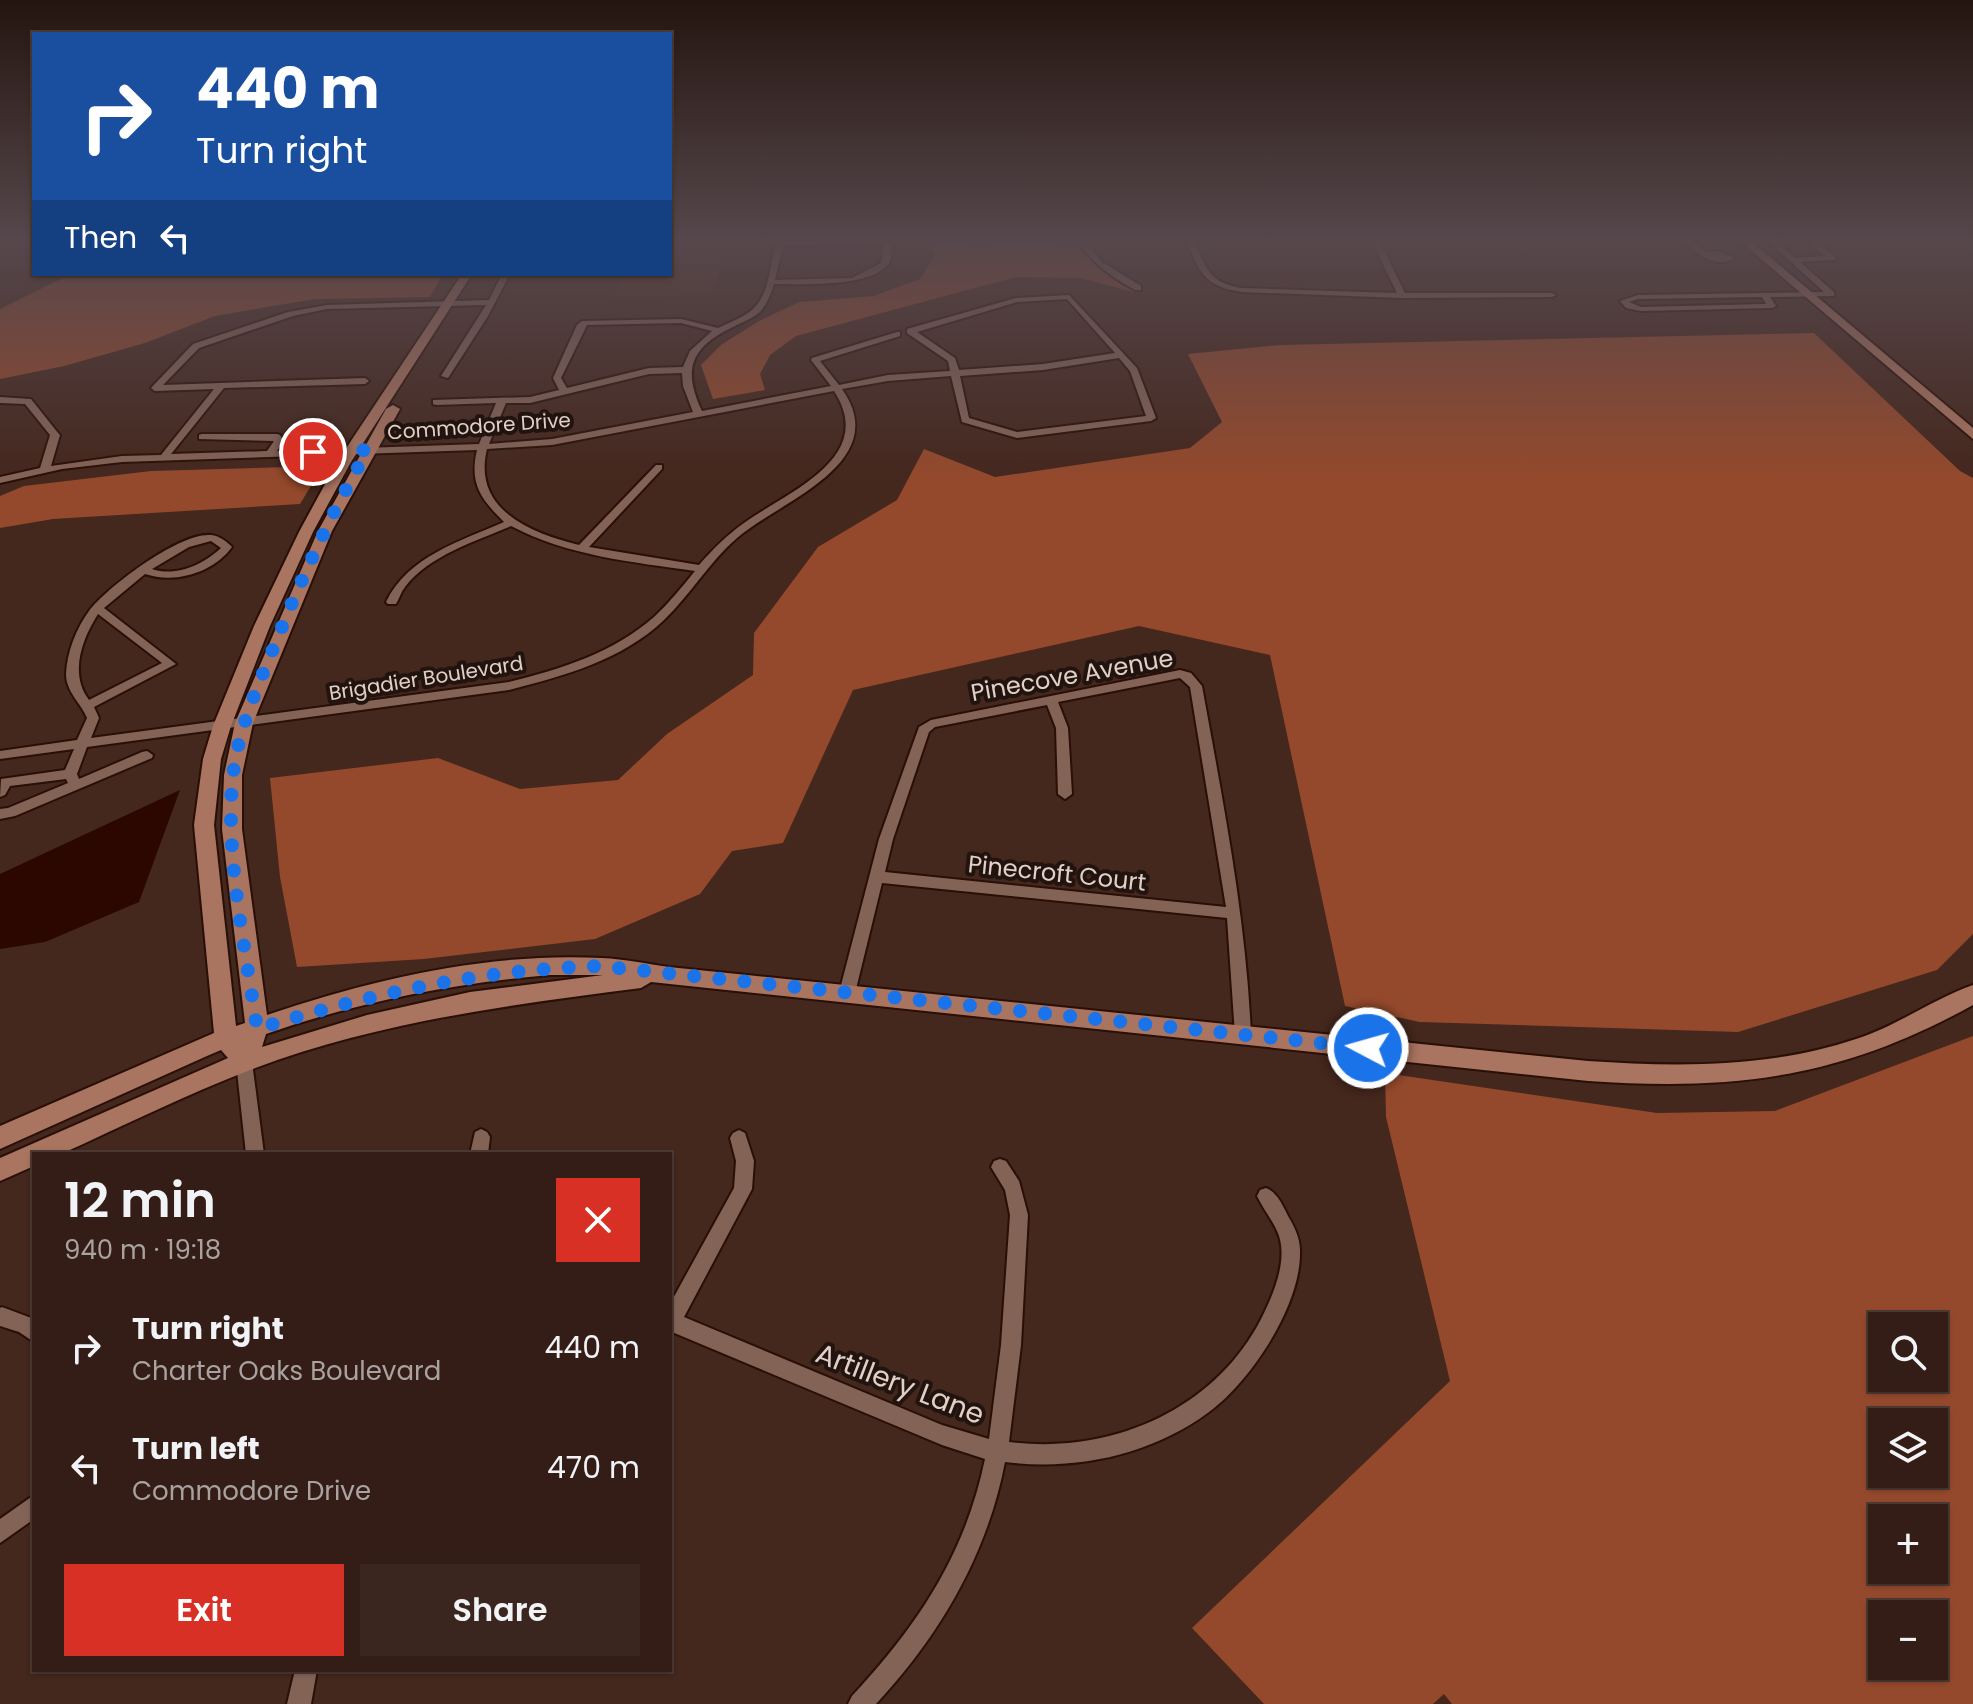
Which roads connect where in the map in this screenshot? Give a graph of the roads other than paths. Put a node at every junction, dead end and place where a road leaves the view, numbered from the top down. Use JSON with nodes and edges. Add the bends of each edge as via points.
{"nodes":[{"id":1,"x":265,"y":322,"type":"edge"},
{"id":2,"x":444,"y":322,"type":"edge"},
{"id":3,"x":479,"y":322,"type":"edge"},
{"id":4,"x":628,"y":322,"type":"edge"},
{"id":5,"x":679,"y":322,"type":"edge"},
{"id":6,"x":739,"y":322,"type":"edge"},
{"id":7,"x":942,"y":322,"type":"edge"},
{"id":8,"x":1091,"y":322,"type":"edge"},
{"id":9,"x":1839,"y":322,"type":"edge"},
{"id":10,"x":720,"y":331,"type":"junction"},
{"id":11,"x":897,"y":334,"type":"dead end"},
{"id":12,"x":1121,"y":355,"type":"junction"},
{"id":13,"x":685,"y":370,"type":"junction"},
{"id":14,"x":956,"y":371,"type":"junction"},
{"id":15,"x":445,"y":376,"type":"dead end"},
{"id":16,"x":365,"y":381,"type":"dead end"},
{"id":17,"x":221,"y":386,"type":"junction"},
{"id":18,"x":836,"y":389,"type":"junction"},
{"id":19,"x":565,"y":392,"type":"junction"},
{"id":20,"x":0,"y":400,"type":"edge"},
{"id":21,"x":502,"y":401,"type":"junction"},
{"id":22,"x":436,"y":402,"type":"dead end"},
{"id":23,"x":699,"y":415,"type":"junction"},
{"id":24,"x":1973,"y":435,"type":"edge"},
{"id":25,"x":202,"y":437,"type":"dead end"},
{"id":26,"x":483,"y":447,"type":"junction"},
{"id":27,"x":359,"y":451,"type":"junction"},
{"id":28,"x":270,"y":454,"type":"junction"},
{"id":29,"x":164,"y":457,"type":"junction"},
{"id":30,"x":659,"y":467,"type":"dead end"},
{"id":31,"x":45,"y":469,"type":"junction"},
{"id":32,"x":0,"y":480,"type":"edge"},
{"id":33,"x":510,"y":523,"type":"junction"},
{"id":34,"x":582,"y":548,"type":"junction"},
{"id":35,"x":143,"y":569,"type":"junction"},
{"id":36,"x":703,"y":569,"type":"junction"},
{"id":37,"x":392,"y":602,"type":"dead end"},
{"id":38,"x":97,"y":608,"type":"junction"},
{"id":39,"x":1051,"y":699,"type":"junction"},
{"id":40,"x":87,"y":706,"type":"junction"},
{"id":41,"x":244,"y":723,"type":"junction"},
{"id":42,"x":222,"y":726,"type":"junction"},
{"id":43,"x":84,"y":745,"type":"junction"},
{"id":44,"x":0,"y":755,"type":"edge"},
{"id":45,"x":147,"y":755,"type":"dead end"},
{"id":46,"x":73,"y":780,"type":"junction"},
{"id":47,"x":0,"y":792,"type":"edge"},
{"id":48,"x":1065,"y":794,"type":"dead end"},
{"id":49,"x":0,"y":814,"type":"edge"},
{"id":50,"x":877,"y":877,"type":"junction"},
{"id":51,"x":1233,"y":913,"type":"junction"},
{"id":52,"x":669,"y":976,"type":"junction"},
{"id":53,"x":847,"y":993,"type":"junction"},
{"id":54,"x":1973,"y":994,"type":"edge"},
{"id":55,"x":257,"y":1029,"type":"junction"},
{"id":56,"x":1243,"y":1035,"type":"junction"},
{"id":57,"x":226,"y":1039,"type":"junction"},
{"id":58,"x":244,"y":1062,"type":"junction"},
{"id":59,"x":0,"y":1138,"type":"edge"},
{"id":60,"x":739,"y":1138,"type":"dead end"},
{"id":61,"x":39,"y":1152,"type":"edge"},
{"id":62,"x":255,"y":1152,"type":"edge"},
{"id":63,"x":32,"y":1155,"type":"edge"},
{"id":64,"x":1000,"y":1167,"type":"dead end"},
{"id":65,"x":0,"y":1170,"type":"edge"},
{"id":66,"x":1266,"y":1196,"type":"dead end"},
{"id":67,"x":2,"y":1317,"type":"edge"},
{"id":68,"x":672,"y":1318,"type":"edge"},
{"id":69,"x":672,"y":1323,"type":"edge"},
{"id":70,"x":32,"y":1330,"type":"edge"},
{"id":71,"x":998,"y":1449,"type":"junction"},
{"id":72,"x":32,"y":1508,"type":"edge"},
{"id":73,"x":0,"y":1532,"type":"edge"},
{"id":74,"x":306,"y":1672,"type":"edge"},
{"id":75,"x":299,"y":1704,"type":"edge"},
{"id":76,"x":860,"y":1704,"type":"edge"}],
"edges":[{"from":1,"to":17,"type":"street","via":[[196,346],[155,388]]},
{"from":2,"to":27,"type":"street"},
{"from":3,"to":15,"type":"street"},
{"from":4,"to":19,"type":"street","via":[[581,325],[559,371],[558,383]]},
{"from":5,"to":10,"type":"street"},
{"from":6,"to":10,"type":"street"},
{"from":7,"to":14,"type":"street","via":[[910,331],[947,355]]},
{"from":8,"to":12,"type":"street"},
{"from":9,"to":24,"type":"street"},
{"from":10,"to":13,"type":"street","via":[[700,345]]},
{"from":11,"to":18,"type":"street","name":"Brigadier Boulevard","via":[[815,360]]},
{"from":12,"to":14,"type":"street","name":"Commodore Drive","via":[[1043,367]]},
{"from":12,"to":14,"type":"street","via":[[1134,370],[1151,418],[1017,435],[965,420]]},
{"from":13,"to":19,"type":"street","via":[[649,371]]},
{"from":13,"to":23,"type":"street","via":[[685,388]]},
{"from":14,"to":18,"type":"street","name":"Commodore Drive"},
{"from":16,"to":17,"type":"street"},
{"from":17,"to":29,"type":"street"},
{"from":18,"to":23,"type":"street","name":"Commodore Drive"},
{"from":18,"to":36,"type":"street","name":"Brigadier Boulevard","via":[[853,425],[840,457],[734,535]]},
{"from":19,"to":21,"type":"street"},
{"from":20,"to":31,"type":"street","via":[[28,401],[55,435]]},
{"from":21,"to":22,"type":"street"},
{"from":21,"to":26,"type":"street"},
{"from":23,"to":26,"type":"street","name":"Commodore Drive","via":[[576,439]]},
{"from":25,"to":28,"type":"street","via":[[277,437]]},
{"from":26,"to":27,"type":"street","name":"Commodore Drive"},
{"from":26,"to":33,"type":"street","via":[[482,490]]},
{"from":27,"to":28,"type":"street","name":"Commodore Drive"},
{"from":27,"to":41,"type":"street"},
{"from":27,"to":42,"type":"street","via":[[306,532]]},
{"from":28,"to":29,"type":"street","name":"Commodore Drive"},
{"from":29,"to":31,"type":"street","name":"Commodore Drive"},
{"from":30,"to":34,"type":"street"},
{"from":31,"to":32,"type":"street","name":"Commodore Drive"},
{"from":33,"to":34,"type":"street","via":[[533,536]]},
{"from":33,"to":37,"type":"street","via":[[408,576]]},
{"from":34,"to":36,"type":"street"},
{"from":35,"to":35,"type":"street","via":[[207,538],[227,547],[220,556],[179,575]]},
{"from":35,"to":38,"type":"street"},
{"from":36,"to":41,"type":"street","name":"Brigadier Boulevard","via":[[657,622],[574,668],[496,688]]},
{"from":38,"to":40,"type":"street","via":[[80,638],[72,673],[74,691]]},
{"from":38,"to":40,"type":"street","via":[[170,664]]},
{"from":39,"to":48,"type":"street","via":[[1062,728]]},
{"from":39,"to":50,"type":"street","name":"Pinecove Avenue","via":[[923,730]]},
{"from":39,"to":51,"type":"street","name":"Pinecove Avenue","via":[[1173,674],[1193,680]]},
{"from":40,"to":43,"type":"street","via":[[93,718]]},
{"from":41,"to":42,"type":"street","name":"Brigadier Boulevard"},
{"from":41,"to":55,"type":"street","via":[[233,775],[232,829]]},
{"from":42,"to":43,"type":"street","name":"Brigadier Boulevard"},
{"from":42,"to":57,"type":"street","via":[[204,825]]},
{"from":43,"to":44,"type":"street","name":"Brigadier Boulevard"},
{"from":43,"to":46,"type":"street"},
{"from":45,"to":46,"type":"street"},
{"from":46,"to":47,"type":"street","via":[[6,782]]},
{"from":46,"to":49,"type":"street"},
{"from":50,"to":51,"type":"street","name":"Pinecroft Court"},
{"from":50,"to":53,"type":"street","name":"Pinecove Avenue"},
{"from":51,"to":56,"type":"street","name":"Pinecove Avenue"},
{"from":52,"to":53,"type":"street"},
{"from":52,"to":55,"type":"street","via":[[599,966],[483,975],[381,993]]},
{"from":52,"to":58,"type":"street","via":[[470,1001],[367,1024]]},
{"from":53,"to":56,"type":"street"},
{"from":54,"to":56,"type":"street","via":[[1896,1034],[1847,1052],[1728,1074],[1600,1072]]},
{"from":55,"to":57,"type":"street"},
{"from":55,"to":58,"type":"street"},
{"from":57,"to":58,"type":"street"},
{"from":57,"to":59,"type":"street"},
{"from":58,"to":61,"type":"street"},
{"from":58,"to":62,"type":"street"},
{"from":60,"to":68,"type":"street","via":[[745,1161],[743,1189]]},
{"from":63,"to":65,"type":"street"},
{"from":64,"to":71,"type":"street","via":[[1013,1187],[1019,1215]]},
{"from":66,"to":71,"type":"street","name":"Artillery Lane","via":[[1282,1220],[1291,1250],[1281,1294],[1264,1333],[1230,1379],[1185,1417],[1109,1448],[1063,1455]]},
{"from":67,"to":70,"type":"street"},
{"from":69,"to":71,"type":"street","name":"Artillery Lane","via":[[957,1440]]},
{"from":71,"to":76,"type":"street","via":[[965,1556],[938,1607],[902,1660]]},
{"from":72,"to":73,"type":"street"},
{"from":74,"to":75,"type":"street"}]}
